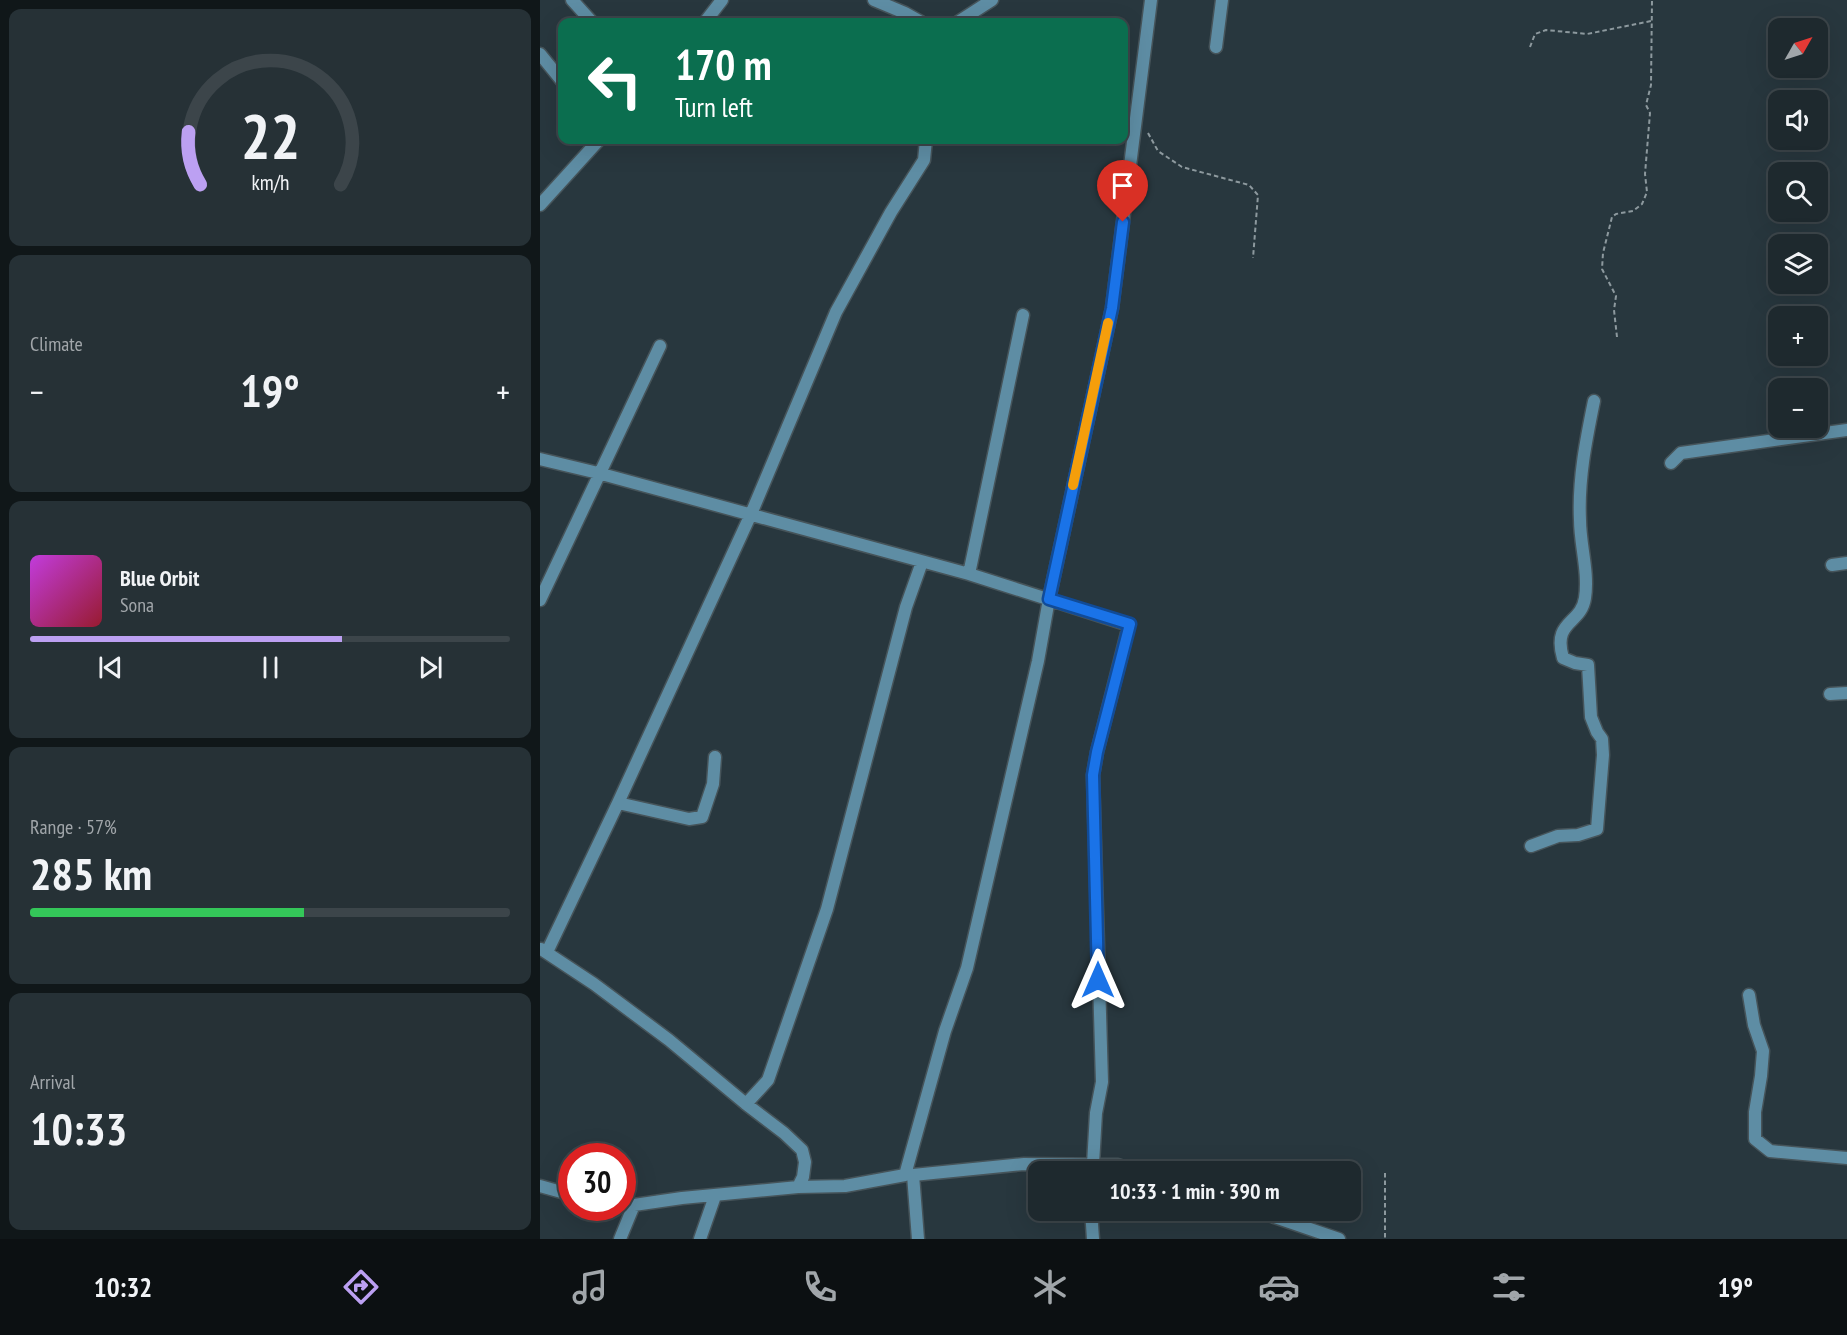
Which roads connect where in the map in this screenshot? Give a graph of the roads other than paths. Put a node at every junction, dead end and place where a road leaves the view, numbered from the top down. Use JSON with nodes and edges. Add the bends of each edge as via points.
{"nodes":[{"id":1,"x":572,"y":0,"type":"edge"},
{"id":2,"x":722,"y":0,"type":"edge"},
{"id":3,"x":874,"y":0,"type":"edge"},
{"id":4,"x":992,"y":0,"type":"edge"},
{"id":5,"x":1151,"y":0,"type":"edge"},
{"id":6,"x":1222,"y":0,"type":"edge"},
{"id":7,"x":588,"y":18,"type":"edge"},
{"id":8,"x":708,"y":18,"type":"edge"},
{"id":9,"x":914,"y":18,"type":"edge"},
{"id":10,"x":963,"y":18,"type":"edge"},
{"id":11,"x":1216,"y":47,"type":"dead end"},
{"id":12,"x":540,"y":54,"type":"edge"},
{"id":13,"x":558,"y":76,"type":"edge"},
{"id":14,"x":595,"y":144,"type":"edge"},
{"id":15,"x":926,"y":144,"type":"edge"},
{"id":16,"x":540,"y":205,"type":"edge"},
{"id":17,"x":1023,"y":315,"type":"dead end"},
{"id":18,"x":660,"y":346,"type":"dead end"},
{"id":19,"x":1594,"y":401,"type":"dead end"},
{"id":20,"x":1847,"y":430,"type":"edge"},
{"id":21,"x":540,"y":459,"type":"edge"},
{"id":22,"x":1671,"y":463,"type":"dead end"},
{"id":23,"x":598,"y":473,"type":"junction"},
{"id":24,"x":751,"y":514,"type":"junction"},
{"id":25,"x":922,"y":562,"type":"junction"},
{"id":26,"x":1847,"y":563,"type":"edge"},
{"id":27,"x":1832,"y":565,"type":"dead end"},
{"id":28,"x":969,"y":574,"type":"junction"},
{"id":29,"x":1049,"y":599,"type":"junction"},
{"id":30,"x":540,"y":600,"type":"edge"},
{"id":31,"x":1847,"y":693,"type":"edge"},
{"id":32,"x":1830,"y":694,"type":"dead end"},
{"id":33,"x":715,"y":757,"type":"dead end"},
{"id":34,"x":618,"y":804,"type":"junction"},
{"id":35,"x":1531,"y":846,"type":"dead end"},
{"id":36,"x":543,"y":950,"type":"edge"},
{"id":37,"x":1749,"y":995,"type":"dead end"},
{"id":38,"x":746,"y":1104,"type":"junction"},
{"id":39,"x":1847,"y":1158,"type":"edge"},
{"id":40,"x":1091,"y":1161,"type":"edge"},
{"id":41,"x":1028,"y":1164,"type":"edge"},
{"id":42,"x":540,"y":1186,"type":"edge"},
{"id":43,"x":798,"y":1187,"type":"junction"},
{"id":44,"x":558,"y":1191,"type":"edge"},
{"id":45,"x":715,"y":1196,"type":"junction"},
{"id":46,"x":636,"y":1204,"type":"edge"},
{"id":47,"x":624,"y":1221,"type":"edge"},
{"id":48,"x":1092,"y":1221,"type":"edge"},
{"id":49,"x":1286,"y":1221,"type":"edge"},
{"id":50,"x":620,"y":1239,"type":"edge"},
{"id":51,"x":700,"y":1239,"type":"edge"},
{"id":52,"x":918,"y":1239,"type":"edge"},
{"id":53,"x":1093,"y":1239,"type":"edge"},
{"id":54,"x":1339,"y":1239,"type":"edge"}],
"edges":[{"from":1,"to":7,"type":"street"},
{"from":2,"to":8,"type":"street"},
{"from":3,"to":9,"type":"street"},
{"from":4,"to":10,"type":"street"},
{"from":5,"to":29,"type":"street","via":[[1112,308]]},
{"from":6,"to":11,"type":"street"},
{"from":12,"to":13,"type":"street"},
{"from":14,"to":16,"type":"street"},
{"from":15,"to":24,"type":"street","via":[[924,160],[836,312]]},
{"from":17,"to":28,"type":"street"},
{"from":18,"to":23,"type":"street"},
{"from":19,"to":35,"type":"street","via":[[1581,484],[1585,595],[1583,606],[1562,630],[1559,645],[1563,658],[1588,665],[1591,717],[1602,740],[1603,755],[1597,829]]},
{"from":20,"to":22,"type":"street","via":[[1681,453]]},
{"from":21,"to":23,"type":"street"},
{"from":23,"to":24,"type":"street"},
{"from":23,"to":30,"type":"street"},
{"from":24,"to":25,"type":"street"},
{"from":24,"to":34,"type":"street"},
{"from":25,"to":28,"type":"street"},
{"from":25,"to":38,"type":"street","via":[[906,607],[827,909],[768,1080]]},
{"from":26,"to":27,"type":"street"},
{"from":28,"to":29,"type":"street"},
{"from":29,"to":40,"type":"street","via":[[1130,624],[1093,775],[1102,1082]]},
{"from":29,"to":43,"type":"street","via":[[967,968],[905,1175],[845,1186]]},
{"from":31,"to":32,"type":"street"},
{"from":33,"to":34,"type":"street","via":[[713,784],[702,817],[689,819]]},
{"from":34,"to":36,"type":"street"},
{"from":36,"to":38,"type":"street","via":[[669,1040]]},
{"from":37,"to":39,"type":"street","via":[[1763,1051],[1755,1139],[1770,1151]]},
{"from":38,"to":43,"type":"street","via":[[802,1150],[805,1162]]},
{"from":41,"to":52,"type":"street","via":[[913,1175]]},
{"from":42,"to":44,"type":"street"},
{"from":43,"to":45,"type":"street"},
{"from":45,"to":46,"type":"street"},
{"from":45,"to":51,"type":"street"},
{"from":47,"to":50,"type":"street"},
{"from":48,"to":53,"type":"street"},
{"from":49,"to":54,"type":"street"}]}
